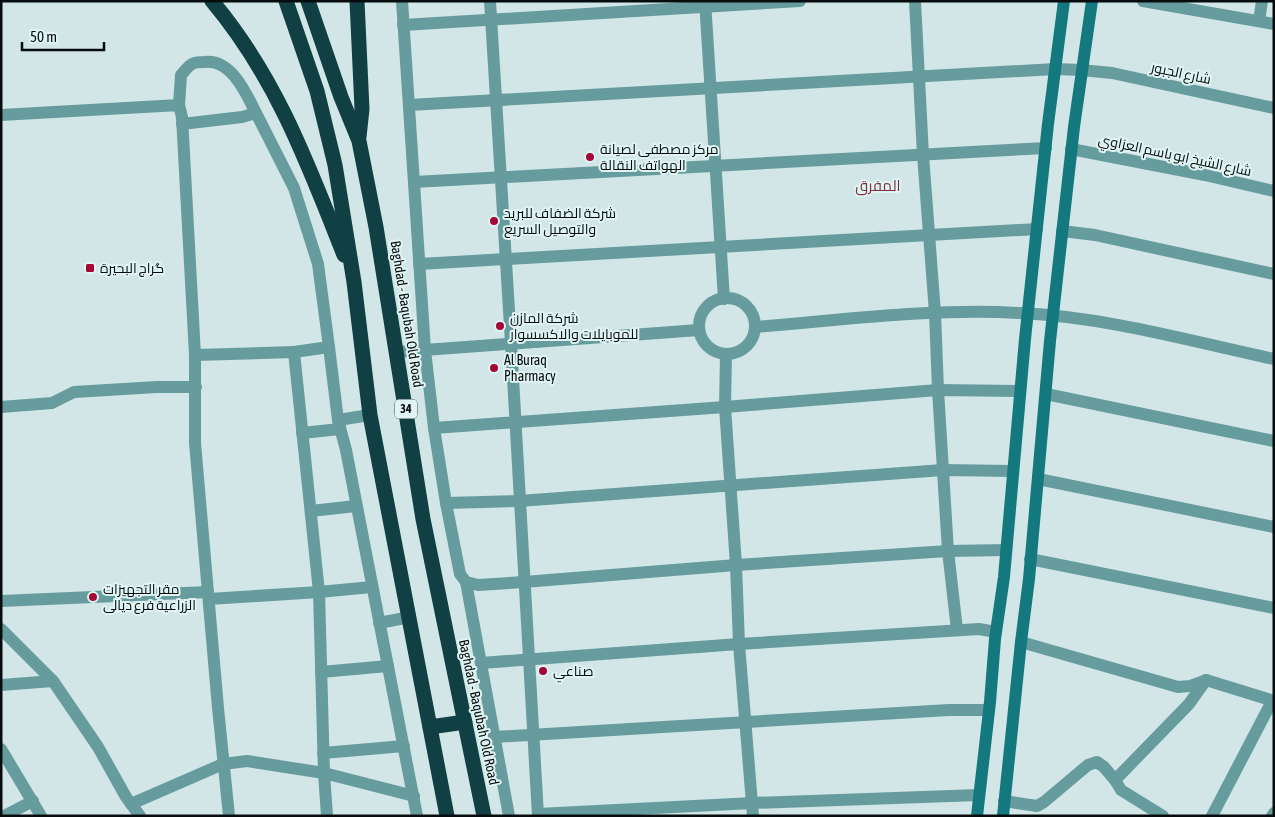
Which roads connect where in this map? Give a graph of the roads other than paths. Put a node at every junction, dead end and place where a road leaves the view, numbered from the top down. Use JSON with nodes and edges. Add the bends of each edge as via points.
{"nodes":[{"id":1,"x":212,"y":1,"type":"edge"},
{"id":2,"x":357,"y":1,"type":"edge"},
{"id":3,"x":402,"y":1,"type":"edge"},
{"id":4,"x":490,"y":1,"type":"edge"},
{"id":5,"x":800,"y":1,"type":"edge"},
{"id":6,"x":915,"y":1,"type":"edge"},
{"id":7,"x":1064,"y":1,"type":"edge"},
{"id":8,"x":1092,"y":1,"type":"edge"},
{"id":9,"x":1143,"y":1,"type":"edge"},
{"id":10,"x":1262,"y":1,"type":"edge"},
{"id":11,"x":705,"y":4,"type":"edge"},
{"id":12,"x":309,"y":5,"type":"edge"},
{"id":13,"x":288,"y":8,"type":"edge"},
{"id":14,"x":491,"y":20,"type":"junction"},
{"id":15,"x":1259,"y":21,"type":"junction"},
{"id":16,"x":1274,"y":24,"type":"edge"},
{"id":17,"x":403,"y":26,"type":"junction"},
{"id":18,"x":1056,"y":70,"type":"junction"},
{"id":19,"x":1081,"y":70,"type":"junction"},
{"id":20,"x":919,"y":77,"type":"junction"},
{"id":21,"x":710,"y":88,"type":"junction"},
{"id":22,"x":495,"y":100,"type":"junction"},
{"id":23,"x":179,"y":105,"type":"junction"},
{"id":24,"x":408,"y":105,"type":"junction"},
{"id":25,"x":1274,"y":108,"type":"edge"},
{"id":26,"x":256,"y":113,"type":"junction"},
{"id":27,"x":1,"y":115,"type":"edge"},
{"id":28,"x":182,"y":124,"type":"junction"},
{"id":29,"x":359,"y":141,"type":"junction"},
{"id":30,"x":1046,"y":148,"type":"junction"},
{"id":31,"x":1071,"y":149,"type":"junction"},
{"id":32,"x":923,"y":155,"type":"junction"},
{"id":33,"x":716,"y":166,"type":"junction"},
{"id":34,"x":500,"y":177,"type":"junction"},
{"id":35,"x":414,"y":182,"type":"junction"},
{"id":36,"x":1274,"y":191,"type":"edge"},
{"id":37,"x":1037,"y":229,"type":"junction"},
{"id":38,"x":1062,"y":230,"type":"junction"},
{"id":39,"x":929,"y":235,"type":"junction"},
{"id":40,"x":721,"y":247,"type":"junction"},
{"id":41,"x":505,"y":259,"type":"junction"},
{"id":42,"x":419,"y":264,"type":"junction"},
{"id":43,"x":1274,"y":274,"type":"edge"},
{"id":44,"x":354,"y":282,"type":"junction"},
{"id":45,"x":724,"y":299,"type":"junction"},
{"id":46,"x":935,"y":313,"type":"junction"},
{"id":47,"x":1028,"y":313,"type":"junction"},
{"id":48,"x":1053,"y":315,"type":"junction"},
{"id":49,"x":755,"y":327,"type":"junction"},
{"id":50,"x":699,"y":330,"type":"junction"},
{"id":51,"x":511,"y":343,"type":"junction"},
{"id":52,"x":330,"y":347,"type":"junction"},
{"id":53,"x":425,"y":350,"type":"junction"},
{"id":54,"x":294,"y":352,"type":"junction"},
{"id":55,"x":397,"y":352,"type":"junction"},
{"id":56,"x":726,"y":354,"type":"junction"},
{"id":57,"x":195,"y":356,"type":"junction"},
{"id":58,"x":1274,"y":359,"type":"edge"},
{"id":59,"x":196,"y":387,"type":"junction"},
{"id":60,"x":938,"y":390,"type":"junction"},
{"id":61,"x":1020,"y":391,"type":"junction"},
{"id":62,"x":1046,"y":394,"type":"junction"},
{"id":63,"x":1,"y":407,"type":"edge"},
{"id":64,"x":725,"y":407,"type":"junction"},
{"id":65,"x":370,"y":415,"type":"junction"},
{"id":66,"x":514,"y":421,"type":"junction"},
{"id":67,"x":339,"y":424,"type":"junction"},
{"id":68,"x":434,"y":428,"type":"junction"},
{"id":69,"x":302,"y":433,"type":"junction"},
{"id":70,"x":1274,"y":441,"type":"edge"},
{"id":71,"x":943,"y":470,"type":"junction"},
{"id":72,"x":1013,"y":470,"type":"junction"},
{"id":73,"x":1038,"y":479,"type":"junction"},
{"id":74,"x":731,"y":485,"type":"junction"},
{"id":75,"x":519,"y":501,"type":"junction"},
{"id":76,"x":446,"y":503,"type":"junction"},
{"id":77,"x":356,"y":506,"type":"junction"},
{"id":78,"x":311,"y":511,"type":"junction"},
{"id":79,"x":1274,"y":526,"type":"edge"},
{"id":80,"x":1006,"y":550,"type":"junction"},
{"id":81,"x":948,"y":551,"type":"junction"},
{"id":82,"x":1030,"y":559,"type":"junction"},
{"id":83,"x":736,"y":565,"type":"junction"},
{"id":84,"x":466,"y":582,"type":"junction"},
{"id":85,"x":524,"y":582,"type":"junction"},
{"id":86,"x":372,"y":587,"type":"junction"},
{"id":87,"x":319,"y":592,"type":"junction"},
{"id":88,"x":208,"y":595,"type":"junction"},
{"id":89,"x":1,"y":601,"type":"edge"},
{"id":90,"x":1274,"y":608,"type":"edge"},
{"id":91,"x":410,"y":617,"type":"junction"},
{"id":92,"x":379,"y":623,"type":"junction"},
{"id":93,"x":1,"y":629,"type":"edge"},
{"id":94,"x":957,"y":630,"type":"junction"},
{"id":95,"x":996,"y":632,"type":"junction"},
{"id":96,"x":1021,"y":642,"type":"junction"},
{"id":97,"x":739,"y":644,"type":"junction"},
{"id":98,"x":529,"y":660,"type":"junction"},
{"id":99,"x":481,"y":663,"type":"junction"},
{"id":100,"x":388,"y":666,"type":"junction"},
{"id":101,"x":321,"y":672,"type":"junction"},
{"id":102,"x":1206,"y":680,"type":"junction"},
{"id":103,"x":53,"y":681,"type":"junction"},
{"id":104,"x":1,"y":685,"type":"edge"},
{"id":105,"x":1273,"y":701,"type":"edge"},
{"id":106,"x":989,"y":710,"type":"junction"},
{"id":107,"x":465,"y":722,"type":"junction"},
{"id":108,"x":747,"y":722,"type":"junction"},
{"id":109,"x":430,"y":727,"type":"junction"},
{"id":110,"x":533,"y":734,"type":"junction"},
{"id":111,"x":494,"y":737,"type":"junction"},
{"id":112,"x":404,"y":746,"type":"junction"},
{"id":113,"x":1,"y":750,"type":"edge"},
{"id":114,"x":323,"y":753,"type":"junction"},
{"id":115,"x":224,"y":764,"type":"junction"},
{"id":116,"x":324,"y":773,"type":"junction"},
{"id":117,"x":1115,"y":780,"type":"junction"},
{"id":118,"x":979,"y":794,"type":"junction"},
{"id":119,"x":414,"y":796,"type":"junction"},
{"id":120,"x":33,"y":800,"type":"junction"},
{"id":121,"x":1004,"y":801,"type":"junction"},
{"id":122,"x":130,"y":804,"type":"junction"},
{"id":123,"x":753,"y":809,"type":"edge"},
{"id":124,"x":538,"y":815,"type":"edge"},
{"id":125,"x":4,"y":816,"type":"edge"},
{"id":126,"x":42,"y":816,"type":"edge"},
{"id":127,"x":140,"y":816,"type":"edge"},
{"id":128,"x":229,"y":816,"type":"edge"},
{"id":129,"x":327,"y":816,"type":"edge"},
{"id":130,"x":417,"y":816,"type":"edge"},
{"id":131,"x":446,"y":816,"type":"edge"},
{"id":132,"x":484,"y":816,"type":"edge"},
{"id":133,"x":509,"y":816,"type":"edge"},
{"id":134,"x":977,"y":816,"type":"edge"},
{"id":135,"x":1003,"y":816,"type":"edge"},
{"id":136,"x":1163,"y":816,"type":"edge"},
{"id":137,"x":1212,"y":816,"type":"edge"}],
"edges":[{"from":1,"to":44,"type":"highway","via":[[245,44],[290,123]]},
{"from":2,"to":29,"type":"highway","via":[[362,109]]},
{"from":3,"to":17,"type":"street"},
{"from":4,"to":14,"type":"street"},
{"from":5,"to":11,"type":"street"},
{"from":6,"to":20,"type":"street"},
{"from":7,"to":18,"type":"street"},
{"from":8,"to":19,"type":"street"},
{"from":9,"to":15,"type":"street"},
{"from":10,"to":15,"type":"street"},
{"from":11,"to":14,"type":"street"},
{"from":11,"to":21,"type":"street"},
{"from":12,"to":29,"type":"highway","name":"Baghdad - Baqubah Old Road","number":"34"},
{"from":13,"to":44,"type":"highway","via":[[317,91],[335,164]]},
{"from":14,"to":17,"type":"street"},
{"from":14,"to":22,"type":"street"},
{"from":15,"to":16,"type":"street"},
{"from":17,"to":24,"type":"street"},
{"from":18,"to":19,"type":"street","name":"شارع الجبور"},
{"from":18,"to":20,"type":"street","name":"شارع الجبور"},
{"from":18,"to":30,"type":"street"},
{"from":19,"to":25,"type":"street","name":"شارع الجبور","via":[[1112,73]]},
{"from":19,"to":31,"type":"street"},
{"from":20,"to":21,"type":"street","name":"شارع الجبور"},
{"from":20,"to":32,"type":"street"},
{"from":21,"to":22,"type":"street","name":"شارع الجبور"},
{"from":21,"to":33,"type":"street"},
{"from":22,"to":24,"type":"street","name":"شارع الجبور"},
{"from":22,"to":34,"type":"street"},
{"from":23,"to":26,"type":"street","via":[[181,75],[192,64],[211,61],[231,73]]},
{"from":23,"to":27,"type":"street"},
{"from":23,"to":28,"type":"street"},
{"from":24,"to":35,"type":"street"},
{"from":26,"to":28,"type":"street"},
{"from":26,"to":52,"type":"street","via":[[294,188],[318,264]]},
{"from":28,"to":57,"type":"street"},
{"from":29,"to":55,"type":"highway","name":"Baghdad - Baqubah Old Road","number":"34"},
{"from":30,"to":32,"type":"street"},
{"from":30,"to":37,"type":"street"},
{"from":31,"to":36,"type":"street","name":"شارع الشيخ ابو باسم العزاوي"},
{"from":31,"to":38,"type":"street"},
{"from":32,"to":33,"type":"street"},
{"from":32,"to":39,"type":"street"},
{"from":33,"to":34,"type":"street"},
{"from":33,"to":40,"type":"street"},
{"from":34,"to":35,"type":"street"},
{"from":34,"to":41,"type":"street"},
{"from":35,"to":42,"type":"street"},
{"from":37,"to":39,"type":"street"},
{"from":37,"to":47,"type":"street"},
{"from":38,"to":43,"type":"street"},
{"from":38,"to":48,"type":"street"},
{"from":39,"to":40,"type":"street"},
{"from":39,"to":46,"type":"street"},
{"from":40,"to":41,"type":"street"},
{"from":40,"to":45,"type":"street"},
{"from":41,"to":42,"type":"street"},
{"from":41,"to":51,"type":"street"},
{"from":42,"to":53,"type":"street"},
{"from":44,"to":65,"type":"highway"},
{"from":45,"to":49,"type":"street","via":[[746,306]]},
{"from":45,"to":50,"type":"street","via":[[705,309]]},
{"from":46,"to":47,"type":"street"},
{"from":46,"to":49,"type":"street"},
{"from":46,"to":60,"type":"street"},
{"from":47,"to":48,"type":"street"},
{"from":47,"to":61,"type":"street"},
{"from":48,"to":58,"type":"street"},
{"from":48,"to":62,"type":"street"},
{"from":49,"to":56,"type":"street","via":[[754,336],[743,350]]},
{"from":50,"to":51,"type":"street"},
{"from":50,"to":56,"type":"street","via":[[705,344],[718,353]]},
{"from":51,"to":53,"type":"street"},
{"from":51,"to":66,"type":"street"},
{"from":52,"to":54,"type":"street"},
{"from":52,"to":67,"type":"street"},
{"from":53,"to":55,"type":"street"},
{"from":53,"to":68,"type":"street"},
{"from":54,"to":57,"type":"street"},
{"from":54,"to":69,"type":"street"},
{"from":55,"to":107,"type":"highway","name":"Baghdad - Baqubah Old Road","number":"34","via":[[423,519]]},
{"from":56,"to":64,"type":"street"},
{"from":57,"to":59,"type":"street"},
{"from":59,"to":63,"type":"street","via":[[74,392],[52,403]]},
{"from":59,"to":88,"type":"street","via":[[195,443]]},
{"from":60,"to":61,"type":"street"},
{"from":60,"to":64,"type":"street"},
{"from":60,"to":71,"type":"street"},
{"from":61,"to":72,"type":"street"},
{"from":62,"to":70,"type":"street"},
{"from":62,"to":73,"type":"street"},
{"from":64,"to":66,"type":"street"},
{"from":64,"to":74,"type":"street"},
{"from":65,"to":67,"type":"street"},
{"from":65,"to":91,"type":"highway"},
{"from":66,"to":68,"type":"street"},
{"from":66,"to":75,"type":"street"},
{"from":67,"to":69,"type":"street"},
{"from":67,"to":77,"type":"street"},
{"from":68,"to":76,"type":"street"},
{"from":69,"to":78,"type":"street"},
{"from":71,"to":72,"type":"street"},
{"from":71,"to":74,"type":"street"},
{"from":71,"to":81,"type":"street"},
{"from":72,"to":80,"type":"street"},
{"from":73,"to":79,"type":"street"},
{"from":73,"to":82,"type":"street"},
{"from":74,"to":75,"type":"street"},
{"from":74,"to":83,"type":"street"},
{"from":75,"to":76,"type":"street"},
{"from":75,"to":85,"type":"street"},
{"from":76,"to":84,"type":"street","via":[[460,574]]},
{"from":77,"to":78,"type":"street"},
{"from":77,"to":86,"type":"street"},
{"from":78,"to":87,"type":"street"},
{"from":80,"to":81,"type":"street"},
{"from":80,"to":95,"type":"street"},
{"from":81,"to":83,"type":"street"},
{"from":81,"to":94,"type":"street"},
{"from":82,"to":90,"type":"street"},
{"from":82,"to":96,"type":"street"},
{"from":83,"to":85,"type":"street"},
{"from":83,"to":97,"type":"street"},
{"from":84,"to":85,"type":"street","via":[[478,585]]},
{"from":84,"to":99,"type":"street"},
{"from":85,"to":98,"type":"street"},
{"from":86,"to":87,"type":"street"},
{"from":86,"to":92,"type":"street"},
{"from":87,"to":88,"type":"street"},
{"from":87,"to":101,"type":"street"},
{"from":88,"to":89,"type":"street"},
{"from":88,"to":115,"type":"street"},
{"from":91,"to":92,"type":"street"},
{"from":91,"to":109,"type":"highway"},
{"from":92,"to":100,"type":"street"},
{"from":93,"to":103,"type":"street"},
{"from":94,"to":95,"type":"street"},
{"from":94,"to":97,"type":"street"},
{"from":95,"to":106,"type":"street"},
{"from":96,"to":102,"type":"street","via":[[1178,687]]},
{"from":96,"to":121,"type":"street"},
{"from":97,"to":98,"type":"street"},
{"from":97,"to":108,"type":"street"},
{"from":98,"to":99,"type":"street"},
{"from":98,"to":110,"type":"street"},
{"from":99,"to":111,"type":"street"},
{"from":100,"to":101,"type":"street"},
{"from":100,"to":112,"type":"street"},
{"from":101,"to":114,"type":"street"},
{"from":102,"to":105,"type":"street"},
{"from":102,"to":117,"type":"street","via":[[1189,704]]},
{"from":103,"to":104,"type":"street"},
{"from":103,"to":122,"type":"street","via":[[98,746]]},
{"from":105,"to":137,"type":"street"},
{"from":106,"to":108,"type":"street"},
{"from":106,"to":118,"type":"street"},
{"from":107,"to":109,"type":"highway"},
{"from":107,"to":132,"type":"highway","name":"Baghdad - Baqubah Old Road","number":"34"},
{"from":108,"to":110,"type":"street"},
{"from":108,"to":123,"type":"street"},
{"from":109,"to":131,"type":"highway"},
{"from":110,"to":111,"type":"street"},
{"from":110,"to":124,"type":"street"},
{"from":111,"to":133,"type":"street"},
{"from":112,"to":114,"type":"street"},
{"from":112,"to":119,"type":"street"},
{"from":113,"to":120,"type":"street"},
{"from":114,"to":116,"type":"street"},
{"from":115,"to":116,"type":"street","via":[[247,761]]},
{"from":115,"to":122,"type":"street"},
{"from":115,"to":128,"type":"street"},
{"from":116,"to":119,"type":"street"},
{"from":116,"to":129,"type":"street"},
{"from":117,"to":121,"type":"street","via":[[1097,762],[1088,764],[1037,806]]},
{"from":117,"to":136,"type":"street","via":[[1121,790]]},
{"from":118,"to":123,"type":"street"},
{"from":118,"to":134,"type":"street"},
{"from":119,"to":130,"type":"street"},
{"from":120,"to":125,"type":"street"},
{"from":120,"to":126,"type":"street"},
{"from":121,"to":135,"type":"street"},
{"from":122,"to":127,"type":"street"},
{"from":123,"to":124,"type":"street"}]}
